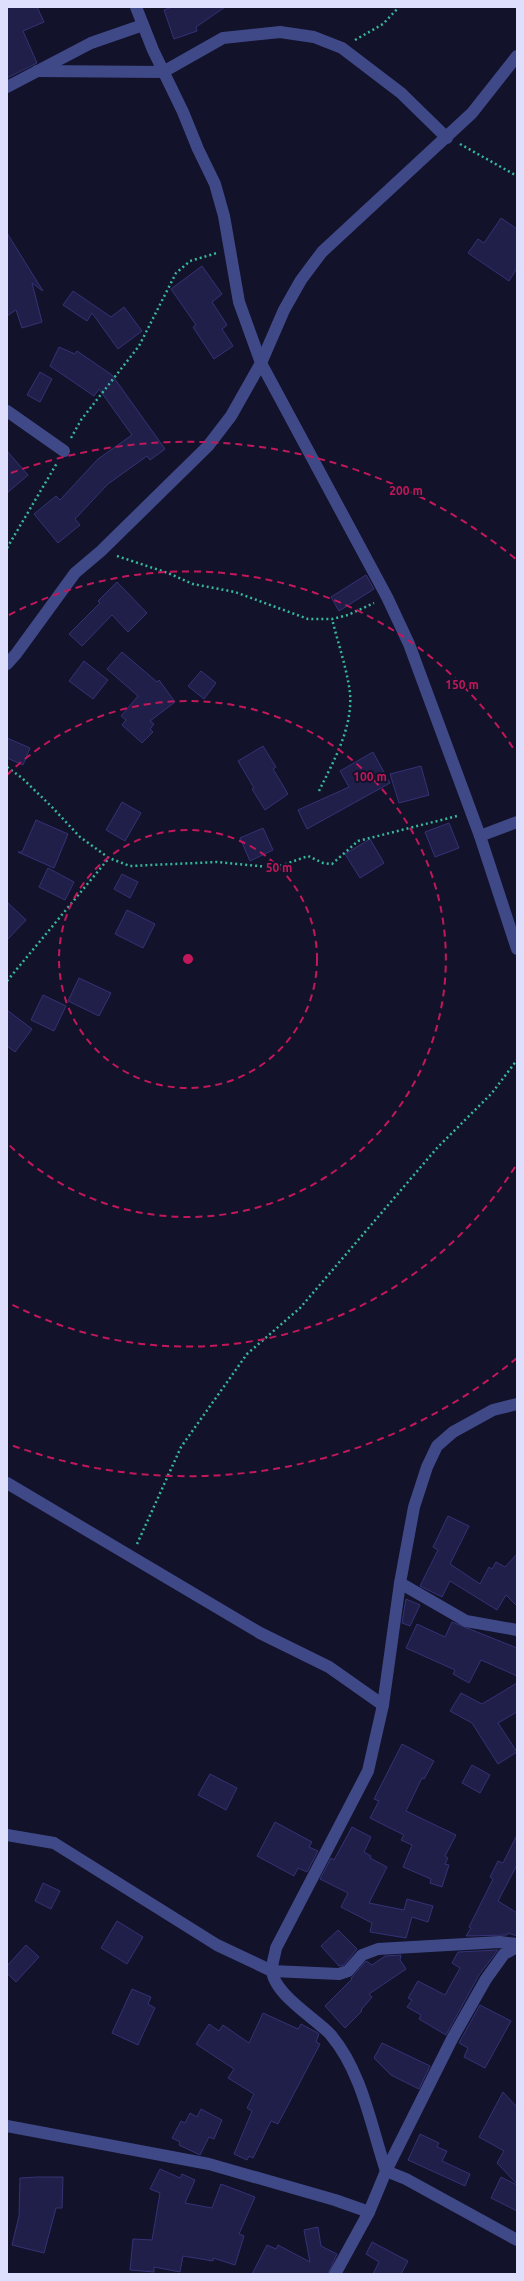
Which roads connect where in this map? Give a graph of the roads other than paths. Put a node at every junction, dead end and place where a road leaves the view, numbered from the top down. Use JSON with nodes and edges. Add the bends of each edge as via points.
{"nodes":[{"id":1,"x":136,"y":7,"type":"edge"},
{"id":2,"x":143,"y":25,"type":"junction"},
{"id":3,"x":517,"y":56,"type":"edge"},
{"id":4,"x":37,"y":71,"type":"junction"},
{"id":5,"x":163,"y":72,"type":"junction"},
{"id":6,"x":7,"y":87,"type":"edge"},
{"id":7,"x":447,"y":138,"type":"junction"},
{"id":8,"x":261,"y":363,"type":"junction"},
{"id":9,"x":7,"y":411,"type":"edge"},
{"id":10,"x":64,"y":451,"type":"road end"},
{"id":11,"x":7,"y":664,"type":"edge"},
{"id":12,"x":517,"y":822,"type":"edge"},
{"id":13,"x":480,"y":836,"type":"junction"},
{"id":14,"x":517,"y":949,"type":"edge"},
{"id":15,"x":517,"y":1404,"type":"edge"},
{"id":16,"x":7,"y":1483,"type":"edge"},
{"id":17,"x":400,"y":1583,"type":"junction"},
{"id":18,"x":517,"y":1630,"type":"edge"},
{"id":19,"x":383,"y":1705,"type":"junction"},
{"id":20,"x":7,"y":1836,"type":"edge"},
{"id":21,"x":517,"y":1946,"type":"edge"},
{"id":22,"x":272,"y":1971,"type":"junction"},
{"id":23,"x":7,"y":2126,"type":"edge"},
{"id":24,"x":386,"y":2171,"type":"junction"},
{"id":25,"x":369,"y":2212,"type":"junction"},
{"id":26,"x":517,"y":2240,"type":"edge"},
{"id":27,"x":335,"y":2274,"type":"edge"}],
"edges":[{"from":1,"to":2,"type":"street"},
{"from":2,"to":4,"type":"street","via":[[91,43]]},
{"from":2,"to":5,"type":"street"},
{"from":3,"to":7,"type":"street","via":[[472,113]]},
{"from":4,"to":5,"type":"street"},
{"from":4,"to":6,"type":"street"},
{"from":5,"to":7,"type":"street","via":[[223,38],[280,32],[314,37],[342,48],[401,94]]},
{"from":5,"to":8,"type":"street","via":[[215,184],[231,252],[239,302]]},
{"from":7,"to":8,"type":"street","via":[[322,252],[301,280],[284,310]]},
{"from":8,"to":11,"type":"street","via":[[231,416],[208,446],[101,551],[75,573]]},
{"from":8,"to":13,"type":"street","via":[[409,644]]},
{"from":9,"to":10,"type":"street"},
{"from":12,"to":13,"type":"street"},
{"from":13,"to":14,"type":"street"},
{"from":15,"to":17,"type":"street","via":[[493,1410],[453,1432],[437,1446],[414,1507]]},
{"from":16,"to":19,"type":"street","via":[[260,1633],[329,1667]]},
{"from":17,"to":18,"type":"street","via":[[466,1621]]},
{"from":17,"to":19,"type":"street"},
{"from":19,"to":22,"type":"street","via":[[368,1771],[276,1948]]},
{"from":20,"to":22,"type":"street","via":[[54,1843],[217,1945]]},
{"from":21,"to":22,"type":"street","via":[[500,1942],[378,1949],[362,1955],[348,1971],[339,1974]]},
{"from":21,"to":24,"type":"street","via":[[504,1954],[486,1979],[452,2039]]},
{"from":22,"to":24,"type":"street","via":[[281,1990],[329,2034],[346,2056],[357,2079]]},
{"from":23,"to":25,"type":"street","via":[[209,2164],[336,2200]]},
{"from":24,"to":25,"type":"street"},
{"from":24,"to":26,"type":"street"},
{"from":25,"to":27,"type":"street"}]}
